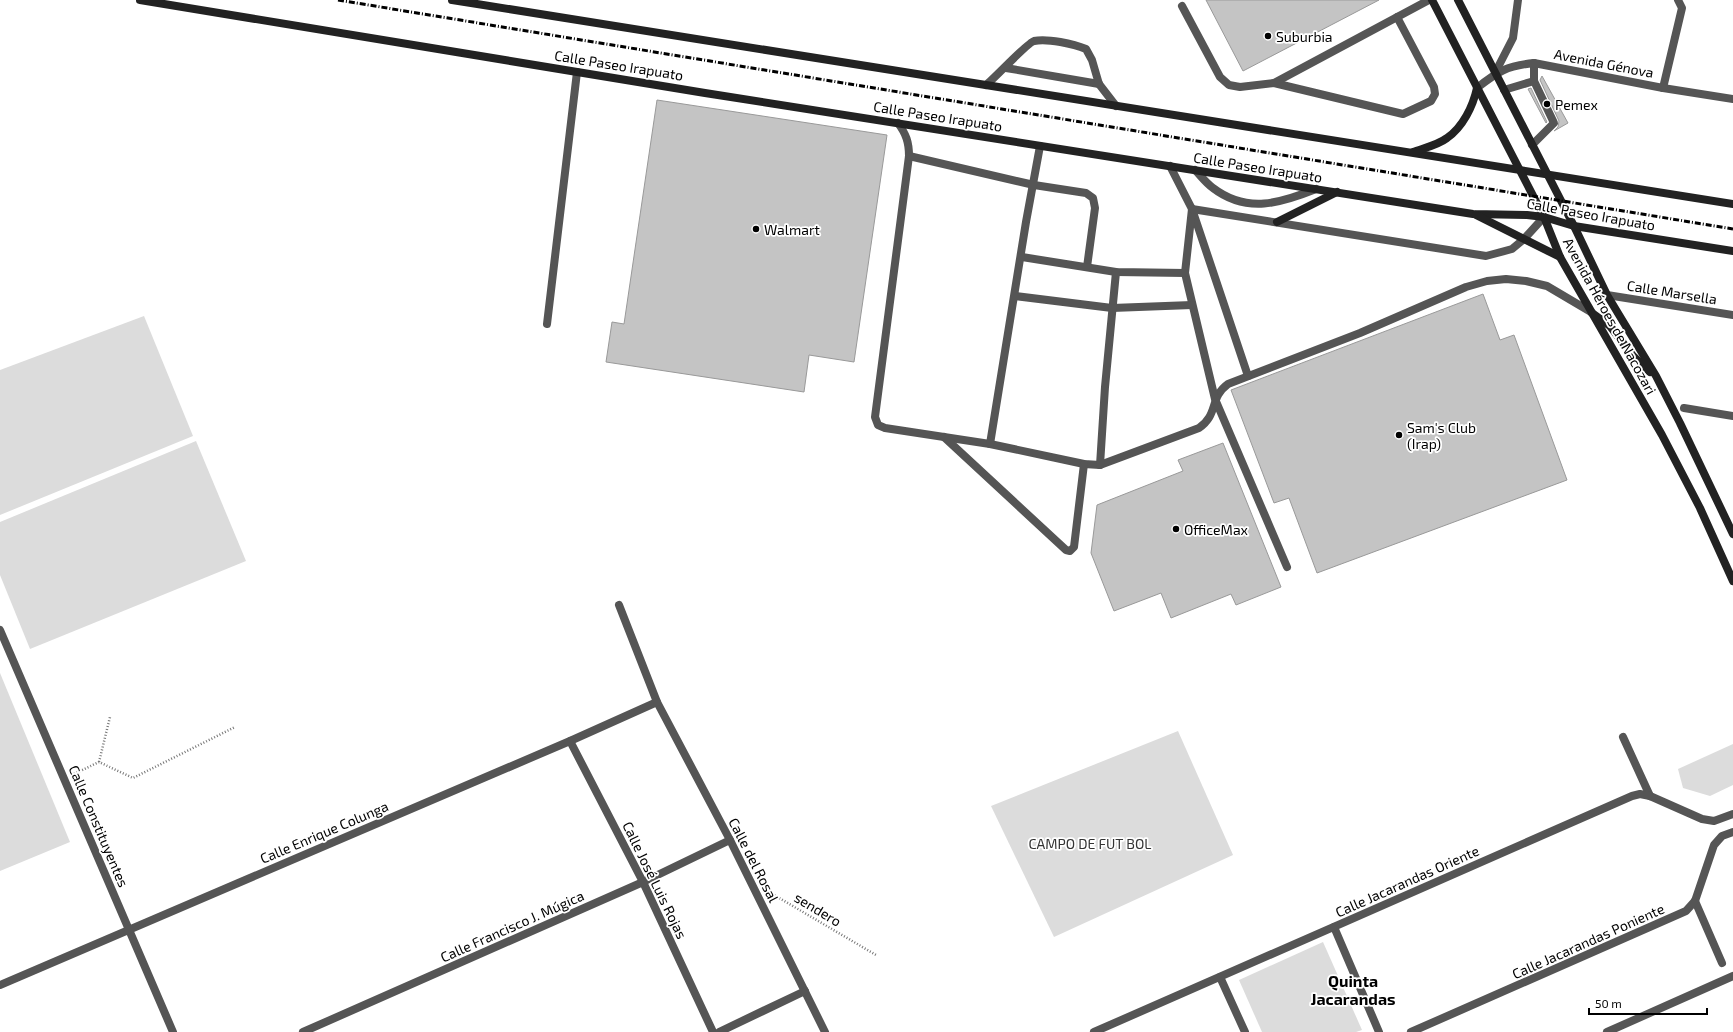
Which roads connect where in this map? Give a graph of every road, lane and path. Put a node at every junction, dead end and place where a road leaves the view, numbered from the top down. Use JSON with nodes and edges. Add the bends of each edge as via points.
{"nodes":[{"id":1,"x":140,"y":0,"type":"edge"},
{"id":2,"x":452,"y":0,"type":"edge"},
{"id":3,"x":1431,"y":0,"type":"edge"},
{"id":4,"x":1458,"y":0,"type":"edge"},
{"id":5,"x":1518,"y":0,"type":"edge"},
{"id":6,"x":1678,"y":0,"type":"edge"},
{"id":7,"x":1182,"y":6,"type":"dead end"},
{"id":8,"x":1397,"y":17,"type":"junction"},
{"id":9,"x":1534,"y":63,"type":"junction"},
{"id":10,"x":1006,"y":68,"type":"junction"},
{"id":11,"x":577,"y":72,"type":"junction"},
{"id":12,"x":1495,"y":72,"type":"junction"},
{"id":13,"x":1534,"y":81,"type":"junction"},
{"id":14,"x":1274,"y":83,"type":"junction"},
{"id":15,"x":1099,"y":84,"type":"junction"},
{"id":16,"x":986,"y":86,"type":"junction"},
{"id":17,"x":1477,"y":88,"type":"junction"},
{"id":18,"x":1663,"y":88,"type":"junction"},
{"id":19,"x":1504,"y":90,"type":"junction"},
{"id":20,"x":1733,"y":99,"type":"edge"},
{"id":21,"x":1116,"y":106,"type":"junction"},
{"id":22,"x":898,"y":123,"type":"junction"},
{"id":23,"x":1532,"y":144,"type":"junction"},
{"id":24,"x":1040,"y":146,"type":"junction"},
{"id":25,"x":1410,"y":153,"type":"junction"},
{"id":26,"x":909,"y":156,"type":"junction"},
{"id":27,"x":1170,"y":166,"type":"junction"},
{"id":28,"x":1195,"y":170,"type":"junction"},
{"id":29,"x":1519,"y":170,"type":"junction"},
{"id":30,"x":1547,"y":175,"type":"junction"},
{"id":31,"x":1034,"y":185,"type":"junction"},
{"id":32,"x":1316,"y":189,"type":"junction"},
{"id":33,"x":1337,"y":192,"type":"junction"},
{"id":34,"x":1733,"y":204,"type":"edge"},
{"id":35,"x":1192,"y":209,"type":"junction"},
{"id":36,"x":1473,"y":214,"type":"junction"},
{"id":37,"x":1544,"y":217,"type":"junction"},
{"id":38,"x":1278,"y":222,"type":"junction"},
{"id":39,"x":1574,"y":226,"type":"junction"},
{"id":40,"x":1524,"y":239,"type":"junction"},
{"id":41,"x":1733,"y":251,"type":"edge"},
{"id":42,"x":1022,"y":257,"type":"junction"},
{"id":43,"x":1560,"y":257,"type":"junction"},
{"id":44,"x":1087,"y":267,"type":"junction"},
{"id":45,"x":1116,"y":272,"type":"junction"},
{"id":46,"x":1185,"y":273,"type":"junction"},
{"id":47,"x":1607,"y":295,"type":"junction"},
{"id":48,"x":1015,"y":296,"type":"junction"},
{"id":49,"x":1192,"y":305,"type":"junction"},
{"id":50,"x":1112,"y":308,"type":"junction"},
{"id":51,"x":1591,"y":312,"type":"junction"},
{"id":52,"x":1733,"y":315,"type":"edge"},
{"id":53,"x":547,"y":324,"type":"dead end"},
{"id":54,"x":1248,"y":376,"type":"junction"},
{"id":55,"x":1656,"y":376,"type":"junction"},
{"id":56,"x":1215,"y":399,"type":"junction"},
{"id":57,"x":1684,"y":408,"type":"dead end"},
{"id":58,"x":1733,"y":416,"type":"edge"},
{"id":59,"x":944,"y":437,"type":"junction"},
{"id":60,"x":990,"y":444,"type":"junction"},
{"id":61,"x":1084,"y":464,"type":"junction"},
{"id":62,"x":1100,"y":465,"type":"junction"},
{"id":63,"x":1731,"y":524,"type":"edge"},
{"id":64,"x":1733,"y":534,"type":"edge"},
{"id":65,"x":1287,"y":567,"type":"dead end"},
{"id":66,"x":1733,"y":580,"type":"edge"},
{"id":67,"x":619,"y":605,"type":"dead end"},
{"id":68,"x":0,"y":630,"type":"edge"},
{"id":69,"x":657,"y":702,"type":"junction"},
{"id":70,"x":110,"y":717,"type":"dead end"},
{"id":71,"x":235,"y":727,"type":"dead end"},
{"id":72,"x":1623,"y":737,"type":"dead end"},
{"id":73,"x":570,"y":741,"type":"junction"},
{"id":74,"x":99,"y":762,"type":"junction"},
{"id":75,"x":65,"y":779,"type":"junction"},
{"id":76,"x":1650,"y":796,"type":"junction"},
{"id":77,"x":1733,"y":814,"type":"edge"},
{"id":78,"x":1733,"y":832,"type":"edge"},
{"id":79,"x":730,"y":840,"type":"junction"},
{"id":80,"x":750,"y":880,"type":"junction"},
{"id":81,"x":643,"y":882,"type":"junction"},
{"id":82,"x":1695,"y":901,"type":"junction"},
{"id":83,"x":1334,"y":926,"type":"junction"},
{"id":84,"x":130,"y":929,"type":"junction"},
{"id":85,"x":876,"y":955,"type":"dead end"},
{"id":86,"x":1722,"y":963,"type":"dead end"},
{"id":87,"x":1733,"y":976,"type":"edge"},
{"id":88,"x":1220,"y":977,"type":"junction"},
{"id":89,"x":0,"y":985,"type":"edge"},
{"id":90,"x":805,"y":991,"type":"junction"},
{"id":91,"x":173,"y":1032,"type":"edge"},
{"id":92,"x":303,"y":1032,"type":"edge"},
{"id":93,"x":712,"y":1032,"type":"edge"},
{"id":94,"x":719,"y":1032,"type":"edge"},
{"id":95,"x":825,"y":1032,"type":"edge"},
{"id":96,"x":1094,"y":1032,"type":"edge"},
{"id":97,"x":1245,"y":1032,"type":"edge"},
{"id":98,"x":1379,"y":1032,"type":"edge"},
{"id":99,"x":1411,"y":1032,"type":"edge"},
{"id":100,"x":1607,"y":1032,"type":"edge"}],
"edges":[{"from":1,"to":11,"type":"main road","name":"Calle Paseo Irapuato"},
{"from":2,"to":16,"type":"main road"},
{"from":3,"to":8,"type":"street"},
{"from":3,"to":17,"type":"main road","name":"Avenida Héroes de Nacozari"},
{"from":4,"to":12,"type":"main road","name":"Avenida Héroes de Nacozari"},
{"from":5,"to":12,"type":"street","via":[[1513,38]]},
{"from":6,"to":18,"type":"street","via":[[1682,8]]},
{"from":7,"to":14,"type":"street","via":[[1220,77],[1229,85],[1240,88]]},
{"from":8,"to":14,"type":"street"},
{"from":8,"to":14,"type":"street","via":[[1434,87],[1435,94],[1431,101],[1403,114]]},
{"from":9,"to":12,"type":"street","name":"Avenida Génova","via":[[1516,65]]},
{"from":9,"to":13,"type":"street"},
{"from":9,"to":18,"type":"street","name":"Avenida Génova"},
{"from":10,"to":15,"type":"street"},
{"from":10,"to":15,"type":"street","via":[[1024,47],[1033,41],[1076,44],[1086,49]]},
{"from":10,"to":16,"type":"street"},
{"from":11,"to":22,"type":"main road","name":"Calle Paseo Irapuato"},
{"from":11,"to":53,"type":"street"},
{"from":12,"to":17,"type":"street","name":"Avenida Génova"},
{"from":12,"to":19,"type":"main road","name":"Avenida Héroes de Nacozari"},
{"from":13,"to":19,"type":"street"},
{"from":13,"to":23,"type":"street","via":[[1554,123]]},
{"from":15,"to":21,"type":"street"},
{"from":16,"to":21,"type":"main road"},
{"from":17,"to":25,"type":"main road","via":[[1470,109],[1456,131],[1447,139]]},
{"from":17,"to":29,"type":"main road","name":"Avenida Héroes de Nacozari"},
{"from":18,"to":20,"type":"street","name":"Avenida Génova"},
{"from":19,"to":23,"type":"main road","name":"Avenida Héroes de Nacozari"},
{"from":21,"to":25,"type":"main road"},
{"from":22,"to":24,"type":"main road","name":"Calle Paseo Irapuato"},
{"from":22,"to":26,"type":"street","via":[[909,144]]},
{"from":23,"to":30,"type":"main road","name":"Avenida Héroes de Nacozari"},
{"from":24,"to":27,"type":"main road","name":"Calle Paseo Irapuato"},
{"from":24,"to":31,"type":"street"},
{"from":25,"to":29,"type":"main road"},
{"from":26,"to":31,"type":"street"},
{"from":26,"to":59,"type":"street","via":[[875,417],[878,425],[885,428]]},
{"from":27,"to":28,"type":"main road","name":"Calle Paseo Irapuato"},
{"from":27,"to":35,"type":"street"},
{"from":28,"to":32,"type":"main road","name":"Calle Paseo Irapuato"},
{"from":28,"to":32,"type":"street","via":[[1213,188],[1236,201],[1259,205],[1288,200]]},
{"from":29,"to":30,"type":"main road"},
{"from":29,"to":37,"type":"main road","name":"Avenida Héroes de Nacozari"},
{"from":30,"to":34,"type":"main road"},
{"from":30,"to":39,"type":"main road","name":"Avenida Héroes de Nacozari"},
{"from":31,"to":42,"type":"street"},
{"from":31,"to":44,"type":"street","via":[[1086,193],[1093,198],[1095,208]]},
{"from":32,"to":33,"type":"main road","name":"Calle Paseo Irapuato"},
{"from":33,"to":36,"type":"main road","name":"Calle Paseo Irapuato"},
{"from":33,"to":38,"type":"main road"},
{"from":35,"to":38,"type":"street"},
{"from":35,"to":46,"type":"street"},
{"from":35,"to":54,"type":"street"},
{"from":36,"to":37,"type":"main road","name":"Calle Paseo Irapuato"},
{"from":36,"to":40,"type":"main road"},
{"from":37,"to":39,"type":"main road","name":"Calle Paseo Irapuato"},
{"from":37,"to":40,"type":"street"},
{"from":37,"to":43,"type":"main road","name":"Avenida Héroes de Nacozari"},
{"from":38,"to":40,"type":"street","via":[[1486,256],[1512,249]]},
{"from":39,"to":41,"type":"main road","name":"Calle Paseo Irapuato"},
{"from":39,"to":47,"type":"main road","name":"Avenida Héroes de Nacozari"},
{"from":40,"to":43,"type":"main road"},
{"from":42,"to":44,"type":"street"},
{"from":42,"to":48,"type":"street"},
{"from":43,"to":51,"type":"main road","name":"Avenida Héroes de Nacozari"},
{"from":44,"to":45,"type":"street"},
{"from":45,"to":46,"type":"street"},
{"from":45,"to":50,"type":"street"},
{"from":46,"to":49,"type":"street"},
{"from":47,"to":52,"type":"street","name":"Calle Marsella"},
{"from":47,"to":55,"type":"main road","name":"Avenida Héroes de Nacozari"},
{"from":48,"to":50,"type":"street"},
{"from":48,"to":60,"type":"street"},
{"from":49,"to":50,"type":"street"},
{"from":49,"to":56,"type":"street"},
{"from":50,"to":62,"type":"street"},
{"from":51,"to":54,"type":"street","via":[[1546,286],[1506,279],[1487,281],[1466,287],[1360,333]]},
{"from":51,"to":55,"type":"main road","via":[[1610,326],[1633,356]]},
{"from":51,"to":66,"type":"main road","name":"Avenida Héroes de Nacozari","via":[[1662,435],[1700,508]]},
{"from":54,"to":56,"type":"street","via":[[1228,384],[1220,390]]},
{"from":55,"to":63,"type":"main road","name":"Avenida Héroes de Nacozari"},
{"from":56,"to":62,"type":"street","via":[[1212,414],[1199,428]]},
{"from":56,"to":65,"type":"street"},
{"from":57,"to":58,"type":"street"},
{"from":59,"to":60,"type":"street"},
{"from":59,"to":61,"type":"street","via":[[1070,551],[1074,547]]},
{"from":60,"to":61,"type":"street"},
{"from":61,"to":62,"type":"street"},
{"from":63,"to":64,"type":"main road","name":"Avenida Héroes de Nacozari"},
{"from":67,"to":69,"type":"street","name":"Calle del Rosal"},
{"from":68,"to":75,"type":"street","name":"Calle Constituyentes"},
{"from":69,"to":73,"type":"street","name":"Calle Enrique Colunga"},
{"from":69,"to":79,"type":"street","name":"Calle del Rosal"},
{"from":70,"to":74,"type":"path"},
{"from":71,"to":74,"type":"path","via":[[133,778]]},
{"from":72,"to":76,"type":"street"},
{"from":73,"to":81,"type":"street","name":"Calle José Luis Rojas"},
{"from":73,"to":84,"type":"street","name":"Calle Enrique Colunga"},
{"from":74,"to":75,"type":"path"},
{"from":75,"to":84,"type":"street","name":"Calle Constituyentes"},
{"from":76,"to":77,"type":"street","name":"Calle Jacarandas Oriente","via":[[1702,819],[1714,821]]},
{"from":76,"to":83,"type":"street","name":"Calle Jacarandas Oriente","via":[[1632,796]]},
{"from":78,"to":82,"type":"street","name":"Calle Jacarandas Poniente","via":[[1722,836],[1714,845]]},
{"from":79,"to":80,"type":"street","name":"Calle del Rosal"},
{"from":79,"to":81,"type":"street","name":"Calle Francisco J. Múgica"},
{"from":80,"to":85,"type":"path","name":"sendero"},
{"from":80,"to":90,"type":"street","name":"Calle del Rosal"},
{"from":81,"to":92,"type":"street","name":"Calle Francisco J. Múgica"},
{"from":81,"to":93,"type":"street","name":"Calle José Luis Rojas"},
{"from":82,"to":86,"type":"street"},
{"from":82,"to":99,"type":"street","name":"Calle Jacarandas Poniente","via":[[1686,912],[1673,918]]},
{"from":83,"to":88,"type":"street","name":"Calle Jacarandas Oriente"},
{"from":83,"to":98,"type":"street"},
{"from":84,"to":89,"type":"street","name":"Calle Enrique Colunga"},
{"from":84,"to":91,"type":"street","name":"Calle Constituyentes"},
{"from":87,"to":100,"type":"street"},
{"from":88,"to":96,"type":"street","name":"Calle Jacarandas Oriente"},
{"from":88,"to":97,"type":"street"},
{"from":90,"to":94,"type":"street"},
{"from":90,"to":95,"type":"street","name":"Calle del Rosal"}]}
